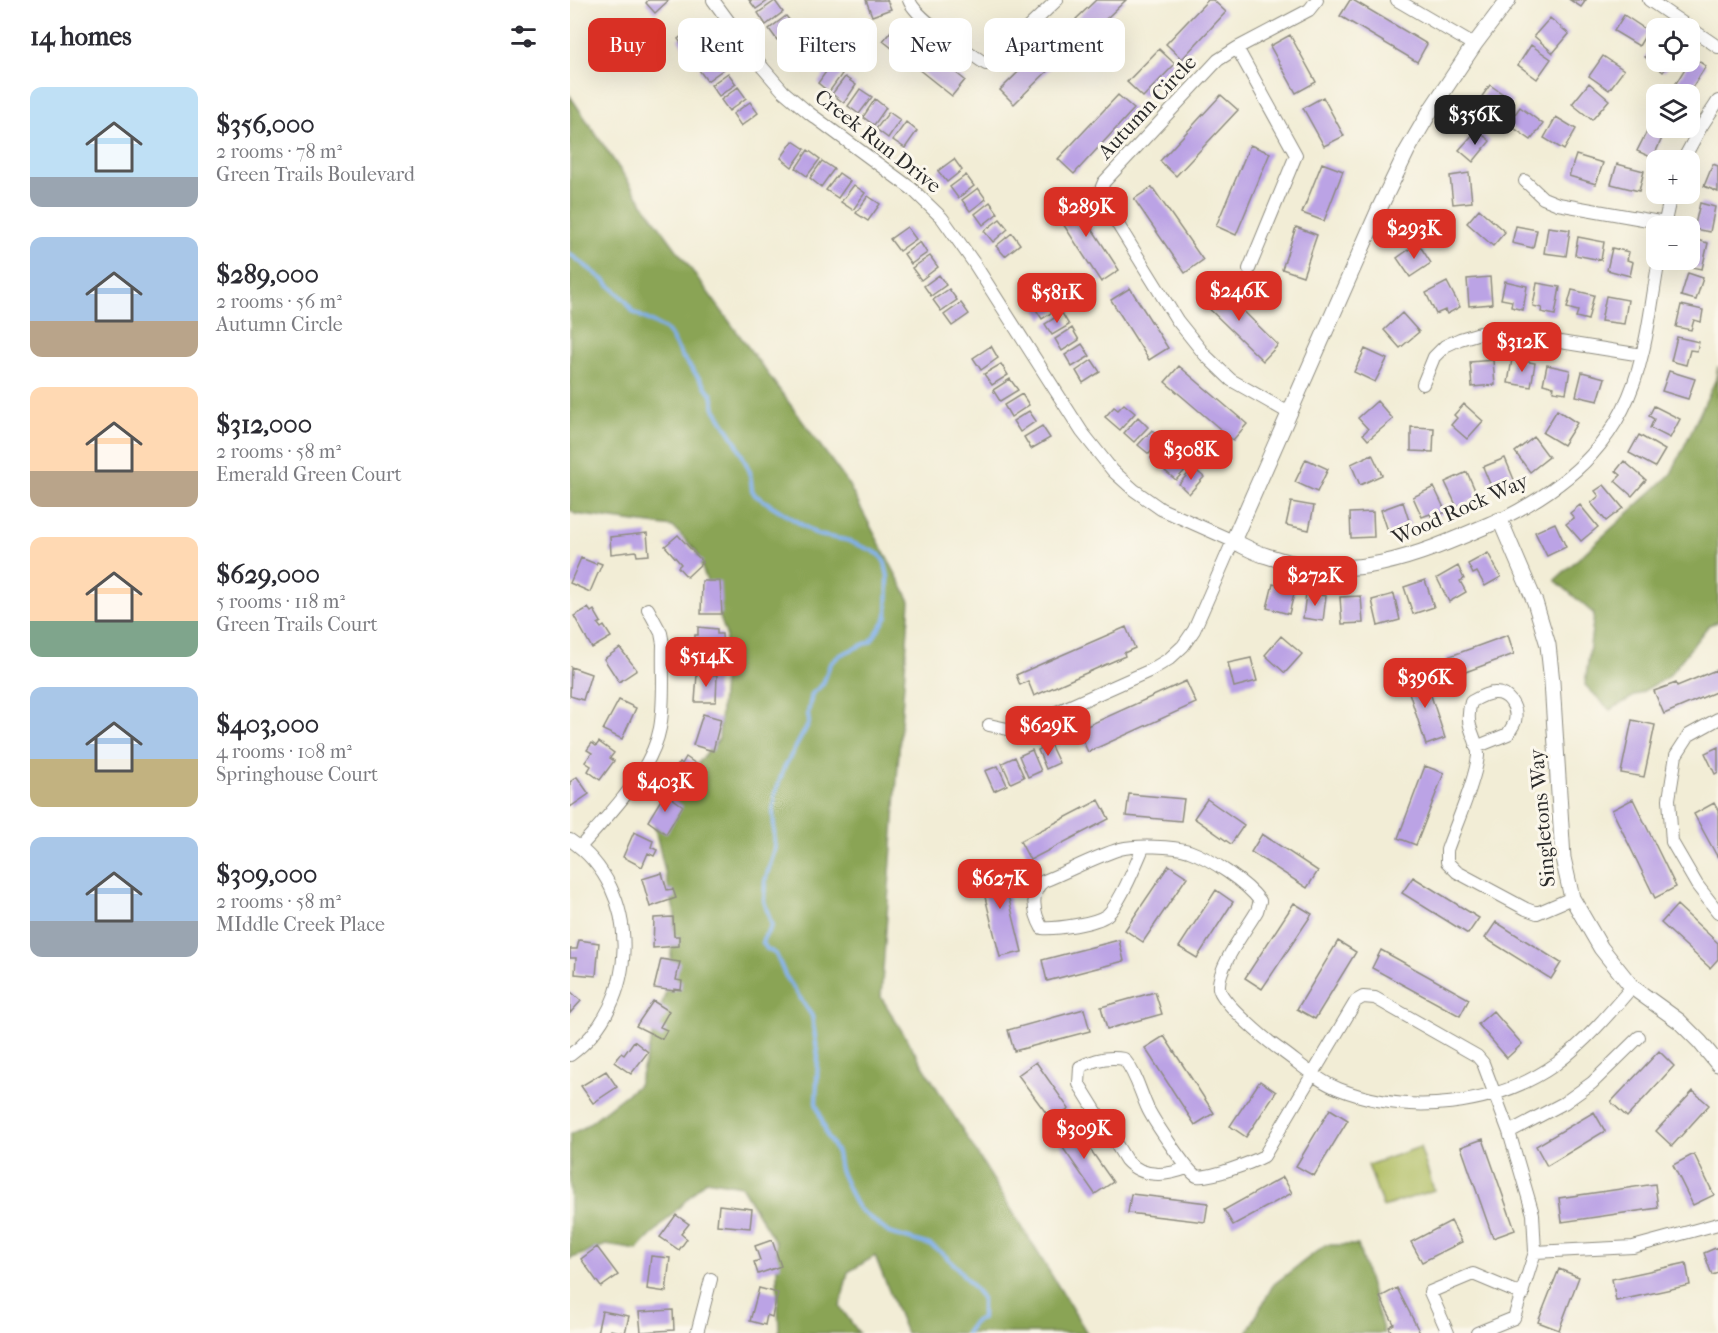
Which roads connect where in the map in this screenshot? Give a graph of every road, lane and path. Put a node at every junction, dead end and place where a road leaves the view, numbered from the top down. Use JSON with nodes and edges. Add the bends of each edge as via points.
{"nodes":[{"id":1,"x":713,"y":0,"type":"edge"},
{"id":2,"x":909,"y":0,"type":"edge"},
{"id":3,"x":1317,"y":0,"type":"edge"},
{"id":4,"x":1398,"y":0,"type":"edge"},
{"id":5,"x":1508,"y":0,"type":"edge"},
{"id":6,"x":1649,"y":0,"type":"edge"},
{"id":7,"x":1052,"y":2,"type":"edge"},
{"id":8,"x":1474,"y":45,"type":"junction"},
{"id":9,"x":1718,"y":46,"type":"edge"},
{"id":10,"x":1237,"y":48,"type":"junction"},
{"id":11,"x":1718,"y":101,"type":"edge"},
{"id":12,"x":1688,"y":150,"type":"edge"},
{"id":13,"x":1525,"y":181,"type":"dead end"},
{"id":14,"x":1646,"y":221,"type":"edge"},
{"id":15,"x":1249,"y":269,"type":"dead end"},
{"id":16,"x":1657,"y":270,"type":"edge"},
{"id":17,"x":1642,"y":355,"type":"junction"},
{"id":18,"x":1423,"y":384,"type":"dead end"},
{"id":19,"x":1289,"y":413,"type":"junction"},
{"id":20,"x":1500,"y":519,"type":"junction"},
{"id":21,"x":1233,"y":541,"type":"junction"},
{"id":22,"x":648,"y":609,"type":"dead end"},
{"id":23,"x":1718,"y":719,"type":"edge"},
{"id":24,"x":989,"y":725,"type":"dead end"},
{"id":25,"x":1476,"y":747,"type":"junction"},
{"id":26,"x":575,"y":843,"type":"edge"},
{"id":27,"x":1143,"y":848,"type":"junction"},
{"id":28,"x":1572,"y":898,"type":"junction"},
{"id":29,"x":1718,"y":912,"type":"edge"},
{"id":30,"x":1632,"y":987,"type":"junction"},
{"id":31,"x":1639,"y":1037,"type":"dead end"},
{"id":32,"x":570,"y":1055,"type":"edge"},
{"id":33,"x":1718,"y":1064,"type":"edge"},
{"id":34,"x":1314,"y":1074,"type":"junction"},
{"id":35,"x":1495,"y":1094,"type":"junction"},
{"id":36,"x":1509,"y":1132,"type":"junction"},
{"id":37,"x":1187,"y":1168,"type":"junction"},
{"id":38,"x":1718,"y":1224,"type":"edge"},
{"id":39,"x":1535,"y":1252,"type":"junction"},
{"id":40,"x":711,"y":1279,"type":"dead end"},
{"id":41,"x":1523,"y":1295,"type":"junction"},
{"id":42,"x":697,"y":1333,"type":"edge"},
{"id":43,"x":1448,"y":1333,"type":"edge"},
{"id":44,"x":1477,"y":1333,"type":"edge"}],
"edges":[{"from":1,"to":21,"type":"street","name":"Creek Run Drive","via":[[783,91],[912,189],[942,218],[1082,432],[1113,471],[1161,509]]},
{"from":2,"to":7,"type":"street","via":[[923,18],[986,63],[994,60]]},
{"from":3,"to":10,"type":"street","name":"Autumn Circle","via":[[1309,10]]},
{"from":4,"to":8,"type":"street"},
{"from":5,"to":8,"type":"street"},
{"from":6,"to":9,"type":"street"},
{"from":8,"to":19,"type":"street","via":[[1407,152]]},
{"from":10,"to":15,"type":"street","via":[[1296,155]]},
{"from":10,"to":19,"type":"street","name":"Autumn Circle","via":[[1218,60],[1104,182],[1099,194],[1177,320],[1204,355],[1232,380]]},
{"from":11,"to":12,"type":"street"},
{"from":13,"to":14,"type":"street","via":[[1543,198],[1558,204]]},
{"from":16,"to":17,"type":"street","name":"Wood Rock Way"},
{"from":17,"to":18,"type":"street","via":[[1504,333],[1480,333],[1445,346],[1434,357]]},
{"from":17,"to":20,"type":"street","name":"Wood Rock Way","via":[[1623,409],[1592,456],[1550,492]]},
{"from":19,"to":21,"type":"street"},
{"from":20,"to":21,"type":"street","name":"Wood Rock Way","via":[[1401,560],[1358,567],[1296,564]]},
{"from":20,"to":28,"type":"street","name":"Singletons Way","via":[[1535,602],[1548,645],[1563,858]]},
{"from":21,"to":24,"type":"street","via":[[1194,630],[1169,659],[1021,728]]},
{"from":22,"to":26,"type":"street","via":[[663,644],[658,739],[641,774]]},
{"from":23,"to":29,"type":"street","via":[[1689,735],[1676,755],[1670,799],[1672,842]]},
{"from":25,"to":25,"type":"street","via":[[1469,726],[1471,702],[1495,692],[1507,696],[1514,705],[1515,720],[1508,734]]},
{"from":25,"to":28,"type":"street","via":[[1474,774],[1447,850],[1447,862],[1457,872],[1537,913]]},
{"from":26,"to":32,"type":"street","via":[[612,891],[621,918],[624,958],[610,1008],[599,1027]]},
{"from":27,"to":27,"type":"street","via":[[1122,849],[1037,886],[1034,894],[1042,928],[1093,921],[1107,915]]},
{"from":27,"to":34,"type":"street","via":[[1189,851],[1253,891],[1260,901],[1257,911],[1221,972],[1219,988],[1225,1000],[1268,1042]]},
{"from":28,"to":30,"type":"street","name":"Singletons Way","via":[[1601,948]]},
{"from":30,"to":33,"type":"street","name":"Singletons Way","via":[[1678,1022]]},
{"from":30,"to":35,"type":"street","via":[[1597,1027],[1555,1064]]},
{"from":31,"to":36,"type":"street","via":[[1564,1104]]},
{"from":34,"to":35,"type":"street","via":[[1337,1088],[1375,1100],[1456,1102]]},
{"from":34,"to":35,"type":"street","via":[[1356,1001],[1375,998],[1477,1056]]},
{"from":34,"to":37,"type":"street","via":[[1264,1156],[1205,1177],[1196,1176]]},
{"from":35,"to":36,"type":"street"},
{"from":36,"to":39,"type":"street","via":[[1533,1214]]},
{"from":37,"to":37,"type":"street","via":[[1175,1173],[1135,1170],[1078,1084],[1080,1067],[1090,1061],[1124,1059],[1148,1110]]},
{"from":38,"to":39,"type":"street","via":[[1634,1247]]},
{"from":39,"to":41,"type":"street"},
{"from":40,"to":42,"type":"street"},
{"from":41,"to":43,"type":"street","via":[[1473,1274],[1430,1292]]},
{"from":41,"to":44,"type":"street","via":[[1514,1318]]}]}
